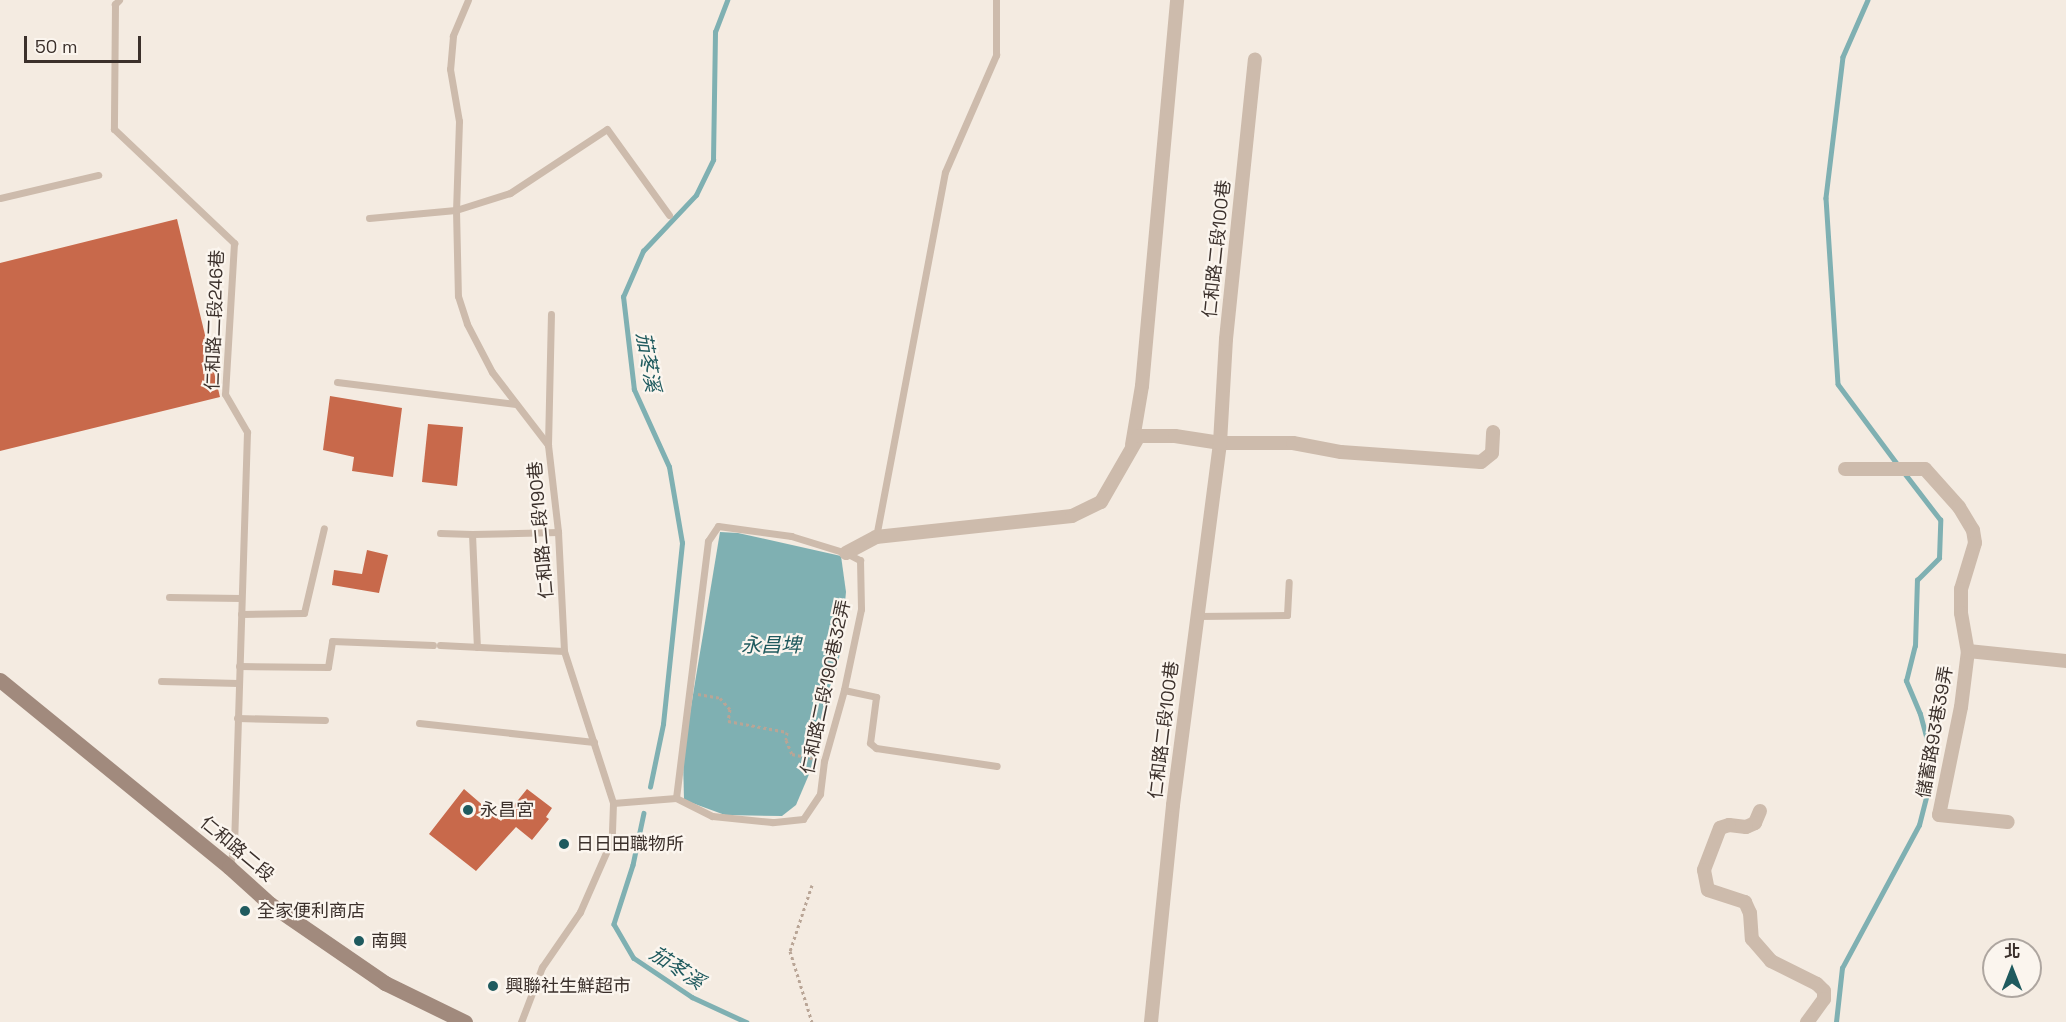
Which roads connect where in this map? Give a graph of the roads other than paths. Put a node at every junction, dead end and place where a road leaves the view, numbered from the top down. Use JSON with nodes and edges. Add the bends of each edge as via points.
{"nodes":[{"id":1,"x":119,"y":0,"type":"edge"},
{"id":2,"x":468,"y":0,"type":"edge"},
{"id":3,"x":996,"y":0,"type":"edge"},
{"id":4,"x":1177,"y":0,"type":"edge"},
{"id":5,"x":1256,"y":59,"type":"dead end"},
{"id":6,"x":99,"y":175,"type":"dead end"},
{"id":7,"x":0,"y":198,"type":"edge"},
{"id":8,"x":456,"y":210,"type":"junction"},
{"id":9,"x":669,"y":215,"type":"dead end"},
{"id":10,"x":369,"y":218,"type":"dead end"},
{"id":11,"x":551,"y":314,"type":"dead end"},
{"id":12,"x":337,"y":382,"type":"dead end"},
{"id":13,"x":516,"y":404,"type":"junction"},
{"id":14,"x":1493,"y":432,"type":"dead end"},
{"id":15,"x":1220,"y":443,"type":"junction"},
{"id":16,"x":548,"y":445,"type":"junction"},
{"id":17,"x":1132,"y":445,"type":"junction"},
{"id":18,"x":1845,"y":469,"type":"dead end"},
{"id":19,"x":324,"y":528,"type":"dead end"},
{"id":20,"x":558,"y":532,"type":"junction"},
{"id":21,"x":440,"y":533,"type":"dead end"},
{"id":22,"x":472,"y":534,"type":"junction"},
{"id":23,"x":876,"y":537,"type":"junction"},
{"id":24,"x":846,"y":552,"type":"junction"},
{"id":25,"x":1289,"y":582,"type":"dead end"},
{"id":26,"x":169,"y":597,"type":"dead end"},
{"id":27,"x":241,"y":598,"type":"junction"},
{"id":28,"x":241,"y":614,"type":"junction"},
{"id":29,"x":1197,"y":616,"type":"junction"},
{"id":30,"x":477,"y":647,"type":"junction"},
{"id":31,"x":564,"y":651,"type":"junction"},
{"id":32,"x":1968,"y":651,"type":"junction"},
{"id":33,"x":2066,"y":661,"type":"edge"},
{"id":34,"x":239,"y":666,"type":"junction"},
{"id":35,"x":0,"y":680,"type":"edge"},
{"id":36,"x":161,"y":681,"type":"dead end"},
{"id":37,"x":238,"y":682,"type":"junction"},
{"id":38,"x":844,"y":690,"type":"junction"},
{"id":39,"x":237,"y":718,"type":"junction"},
{"id":40,"x":325,"y":720,"type":"dead end"},
{"id":41,"x":418,"y":723,"type":"dead end"},
{"id":42,"x":594,"y":742,"type":"junction"},
{"id":43,"x":997,"y":766,"type":"dead end"},
{"id":44,"x":676,"y":798,"type":"junction"},
{"id":45,"x":613,"y":803,"type":"junction"},
{"id":46,"x":1760,"y":812,"type":"dead end"},
{"id":47,"x":2008,"y":822,"type":"dead end"},
{"id":48,"x":229,"y":867,"type":"junction"},
{"id":49,"x":452,"y":1019,"type":"edge"},
{"id":50,"x":465,"y":1022,"type":"edge"},
{"id":51,"x":521,"y":1022,"type":"edge"},
{"id":52,"x":1151,"y":1022,"type":"edge"},
{"id":53,"x":1807,"y":1022,"type":"edge"}],
"edges":[{"from":1,"to":27,"type":"lane","name":"仁和路二段246巷","via":[[115,4],[114,129],[234,243],[225,394],[247,432]]},
{"from":2,"to":8,"type":"lane","name":"仁和路二段190巷","via":[[453,36],[450,69],[459,121]]},
{"from":3,"to":23,"type":"lane","via":[[996,55],[945,172]]},
{"from":4,"to":17,"type":"street","via":[[1142,386]]},
{"from":5,"to":15,"type":"street","name":"仁和路二段100巷","via":[[1226,339]]},
{"from":6,"to":7,"type":"lane"},
{"from":8,"to":9,"type":"lane","via":[[510,193],[606,129]]},
{"from":8,"to":10,"type":"lane"},
{"from":8,"to":13,"type":"lane","name":"仁和路二段190巷","via":[[458,296],[466,324],[492,372]]},
{"from":11,"to":16,"type":"lane"},
{"from":12,"to":13,"type":"lane"},
{"from":13,"to":16,"type":"lane","name":"仁和路二段190巷"},
{"from":14,"to":15,"type":"street","via":[[1492,453],[1481,462],[1341,452],[1293,443]]},
{"from":15,"to":17,"type":"street","via":[[1156,435],[1139,436]]},
{"from":15,"to":29,"type":"street","name":"仁和路二段100巷"},
{"from":16,"to":20,"type":"lane","name":"仁和路二段190巷"},
{"from":17,"to":23,"type":"street","via":[[1101,502],[1072,516]]},
{"from":18,"to":32,"type":"street","name":"儲蓄路93巷39弄","via":[[1924,469],[1959,507],[1973,530],[1975,543],[1961,589]]},
{"from":19,"to":28,"type":"lane","via":[[304,613]]},
{"from":20,"to":22,"type":"lane"},
{"from":20,"to":31,"type":"lane","name":"仁和路二段190巷"},
{"from":21,"to":22,"type":"lane"},
{"from":22,"to":30,"type":"lane"},
{"from":23,"to":24,"type":"street"},
{"from":24,"to":38,"type":"lane","name":"仁和路二段190巷32弄","via":[[860,560],[861,609]]},
{"from":24,"to":44,"type":"lane","via":[[791,536],[718,526],[708,541]]},
{"from":25,"to":29,"type":"lane","via":[[1287,615]]},
{"from":26,"to":27,"type":"lane"},
{"from":27,"to":28,"type":"lane","name":"仁和路二段246巷"},
{"from":28,"to":34,"type":"lane","name":"仁和路二段246巷"},
{"from":29,"to":52,"type":"street","name":"仁和路二段100巷"},
{"from":30,"to":31,"type":"lane"},
{"from":30,"to":34,"type":"lane","via":[[332,640],[328,667]]},
{"from":31,"to":42,"type":"lane","name":"仁和路二段190巷"},
{"from":32,"to":33,"type":"street"},
{"from":32,"to":47,"type":"street","name":"儲蓄路93巷39弄","via":[[1939,815]]},
{"from":34,"to":37,"type":"lane","name":"仁和路二段246巷"},
{"from":35,"to":48,"type":"main road","name":"仁和路二段"},
{"from":36,"to":37,"type":"lane"},
{"from":37,"to":39,"type":"lane","name":"仁和路二段246巷"},
{"from":38,"to":43,"type":"lane","via":[[876,697],[870,743],[876,748]]},
{"from":38,"to":44,"type":"lane","name":"仁和路二段190巷32弄","via":[[824,761],[820,794],[802,819],[772,822],[712,816]]},
{"from":39,"to":40,"type":"lane"},
{"from":39,"to":48,"type":"lane","name":"仁和路二段246巷","via":[[234,847]]},
{"from":41,"to":42,"type":"lane"},
{"from":42,"to":45,"type":"lane","name":"仁和路二段190巷"},
{"from":44,"to":45,"type":"lane"},
{"from":45,"to":51,"type":"lane","name":"仁和路二段190巷","via":[[612,839],[580,912],[542,967]]},
{"from":46,"to":53,"type":"street","via":[[1755,823],[1746,827],[1720,828],[1704,870],[1708,890],[1745,902],[1752,939],[1771,961],[1824,991],[1824,999]]},
{"from":48,"to":49,"type":"main road","name":"仁和路二段","via":[[270,904],[385,983]]},
{"from":49,"to":50,"type":"main road","name":"仁和路二段"}]}
